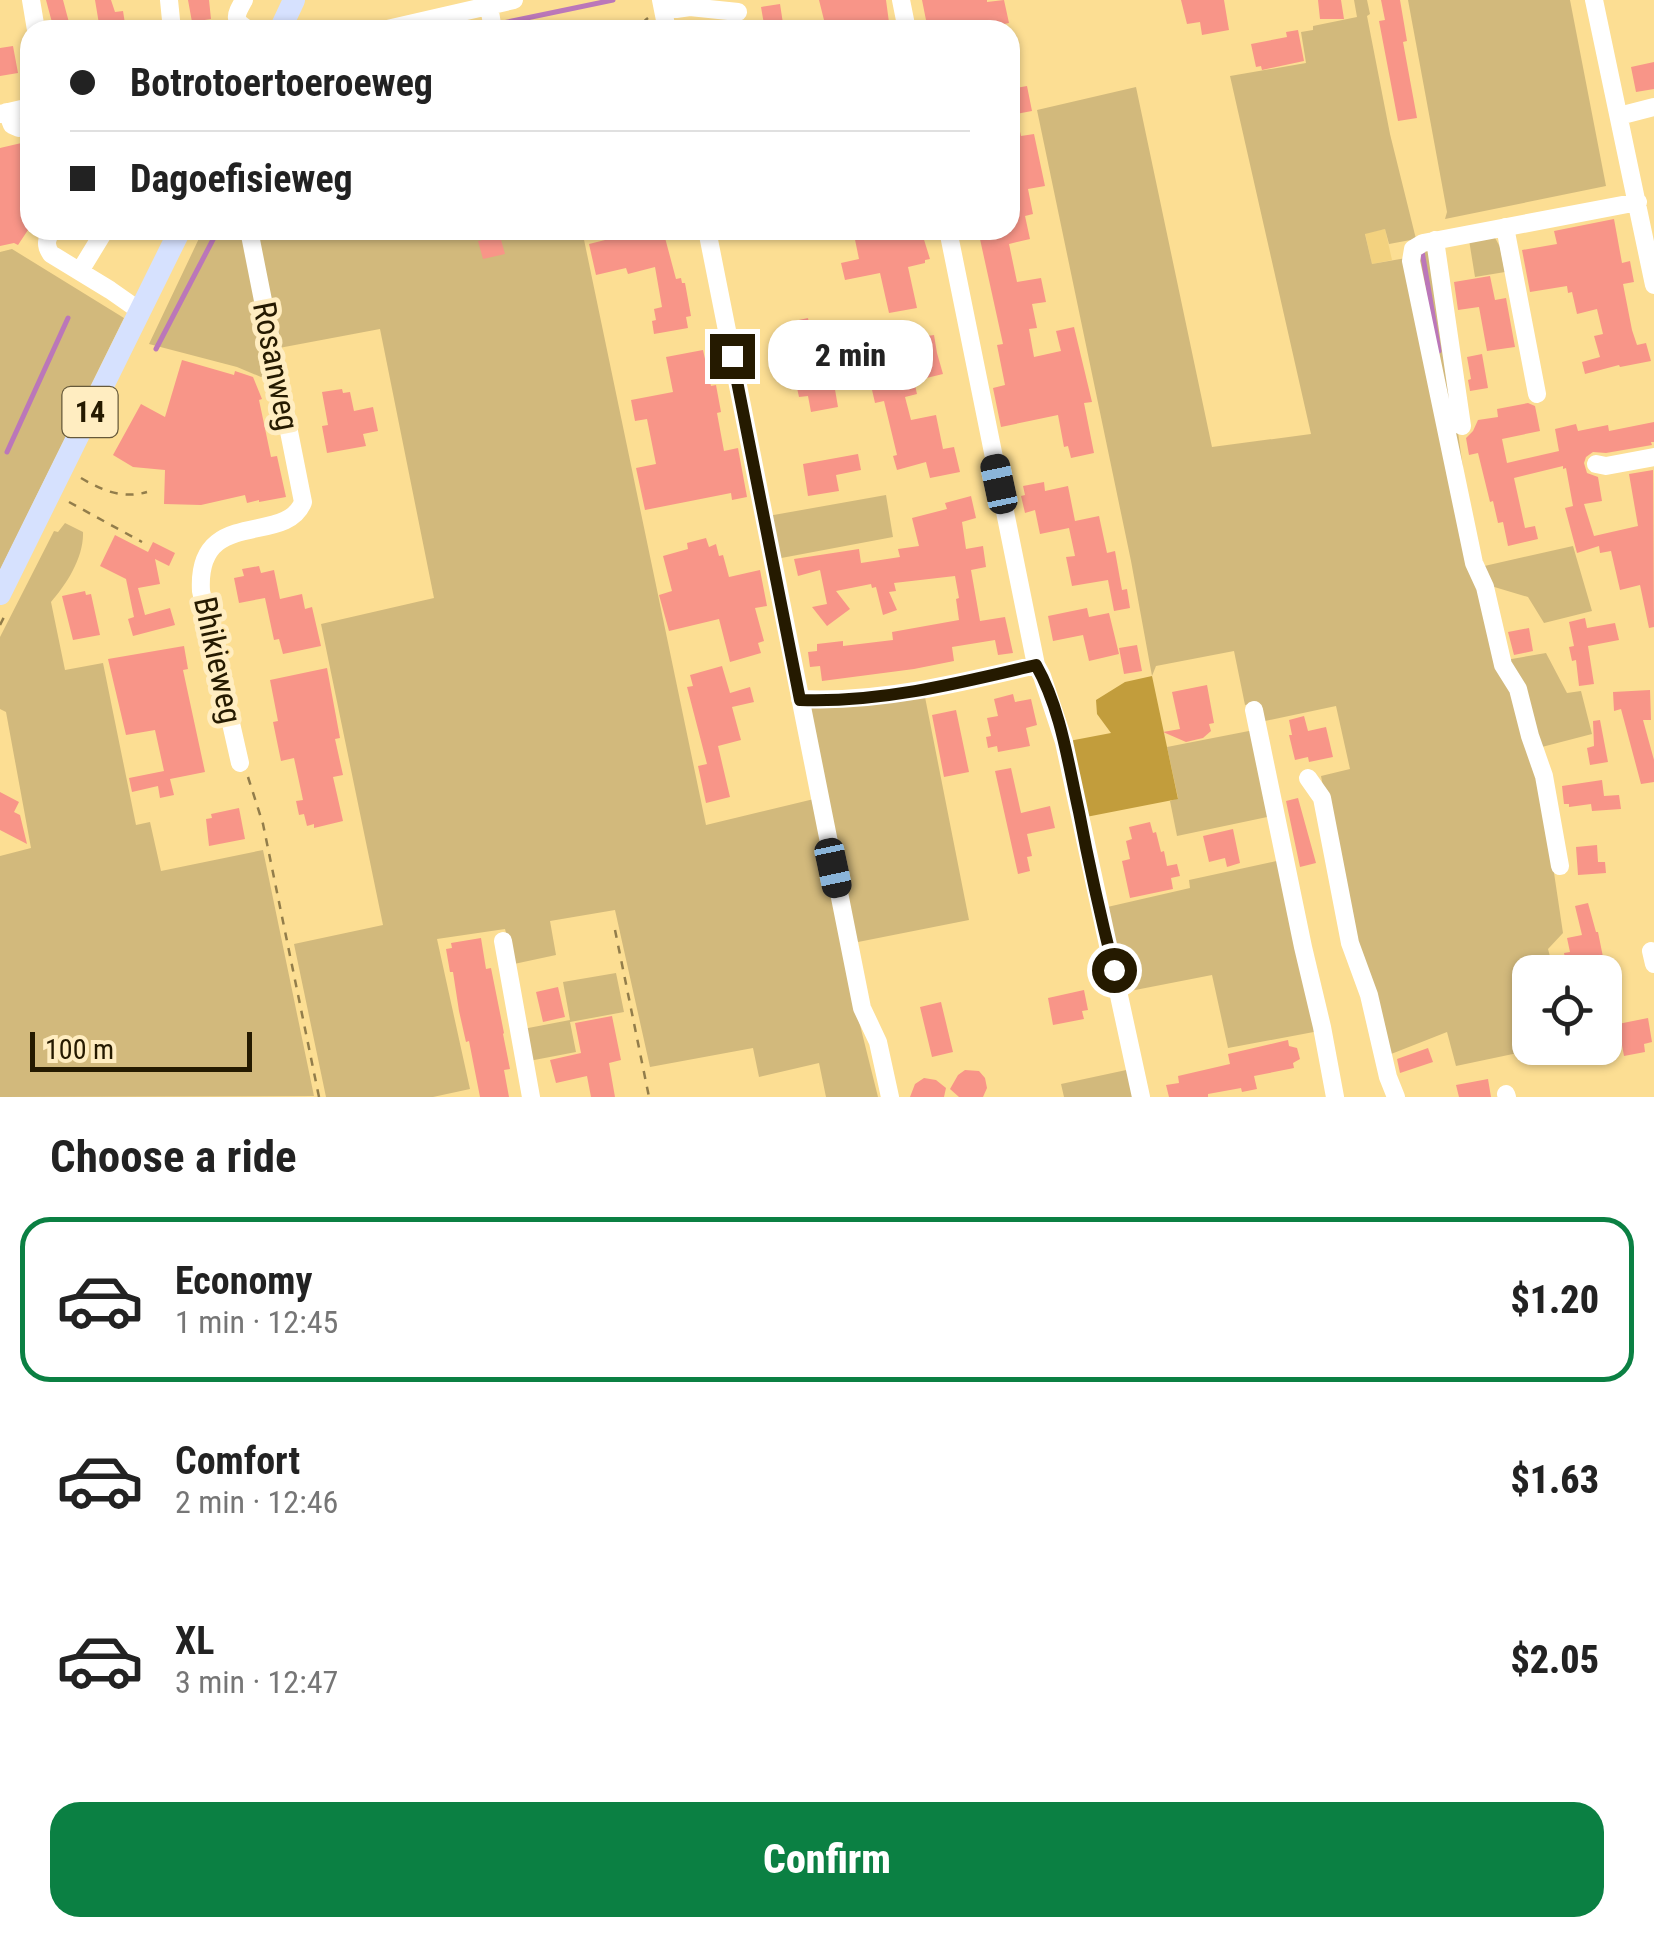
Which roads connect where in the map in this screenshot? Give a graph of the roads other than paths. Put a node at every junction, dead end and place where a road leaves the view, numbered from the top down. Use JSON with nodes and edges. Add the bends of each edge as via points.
{"nodes":[{"id":1,"x":514,"y":0,"type":"edge"},
{"id":2,"x":1594,"y":0,"type":"edge"},
{"id":3,"x":661,"y":1,"type":"edge"},
{"id":4,"x":489,"y":6,"type":"junction"},
{"id":5,"x":738,"y":12,"type":"dead end"},
{"id":6,"x":427,"y":20,"type":"edge"},
{"id":7,"x":491,"y":20,"type":"edge"},
{"id":8,"x":1654,"y":107,"type":"edge"},
{"id":9,"x":1619,"y":116,"type":"junction"},
{"id":10,"x":1638,"y":202,"type":"junction"},
{"id":11,"x":1505,"y":226,"type":"junction"},
{"id":12,"x":46,"y":240,"type":"edge"},
{"id":13,"x":98,"y":240,"type":"edge"},
{"id":14,"x":175,"y":240,"type":"edge"},
{"id":15,"x":251,"y":240,"type":"edge"},
{"id":16,"x":709,"y":240,"type":"edge"},
{"id":17,"x":950,"y":240,"type":"edge"},
{"id":18,"x":1435,"y":240,"type":"junction"},
{"id":19,"x":80,"y":271,"type":"junction"},
{"id":20,"x":1654,"y":286,"type":"edge"},
{"id":21,"x":140,"y":311,"type":"junction"},
{"id":22,"x":1537,"y":394,"type":"dead end"},
{"id":23,"x":1462,"y":426,"type":"dead end"},
{"id":24,"x":1654,"y":457,"type":"edge"},
{"id":25,"x":1596,"y":464,"type":"dead end"},
{"id":26,"x":303,"y":502,"type":"joint"},
{"id":27,"x":0,"y":594,"type":"edge"},
{"id":28,"x":1036,"y":665,"type":"junction"},
{"id":29,"x":800,"y":700,"type":"junction"},
{"id":30,"x":1254,"y":710,"type":"dead end"},
{"id":31,"x":240,"y":762,"type":"road end"},
{"id":32,"x":1308,"y":778,"type":"dead end"},
{"id":33,"x":1560,"y":866,"type":"dead end"},
{"id":34,"x":503,"y":941,"type":"dead end"},
{"id":35,"x":531,"y":1097,"type":"edge"},
{"id":36,"x":890,"y":1097,"type":"edge"},
{"id":37,"x":1141,"y":1097,"type":"edge"},
{"id":38,"x":1334,"y":1097,"type":"edge"},
{"id":39,"x":1396,"y":1097,"type":"edge"}],
"edges":[{"from":1,"to":4,"type":"street"},
{"from":2,"to":9,"type":"street"},
{"from":3,"to":5,"type":"street","via":[[676,9]]},
{"from":4,"to":6,"type":"street"},
{"from":4,"to":7,"type":"street"},
{"from":8,"to":9,"type":"street"},
{"from":9,"to":10,"type":"street"},
{"from":10,"to":11,"type":"street"},
{"from":10,"to":20,"type":"street"},
{"from":11,"to":18,"type":"street"},
{"from":11,"to":22,"type":"street"},
{"from":12,"to":19,"type":"street","via":[[51,254]]},
{"from":13,"to":19,"type":"street"},
{"from":14,"to":21,"type":"main road","number":"14"},
{"from":15,"to":26,"type":"street","name":"Rosanweg"},
{"from":16,"to":29,"type":"street"},
{"from":17,"to":28,"type":"street"},
{"from":18,"to":23,"type":"street"},
{"from":18,"to":33,"type":"street","via":[[1413,250],[1411,260],[1474,563],[1544,776]]},
{"from":19,"to":21,"type":"street"},
{"from":21,"to":27,"type":"main road","number":"14"},
{"from":24,"to":25,"type":"street"},
{"from":26,"to":31,"type":"street","name":"Bhikieweg","via":[[288,520],[222,540],[201,568]]},
{"from":28,"to":29,"type":"street","via":[[919,690]]},
{"from":28,"to":37,"type":"street","via":[[1064,742]]},
{"from":29,"to":36,"type":"street","via":[[862,1008],[878,1042]]},
{"from":30,"to":38,"type":"street"},
{"from":32,"to":39,"type":"street","via":[[1322,798],[1350,943]]},
{"from":34,"to":35,"type":"street"}]}
